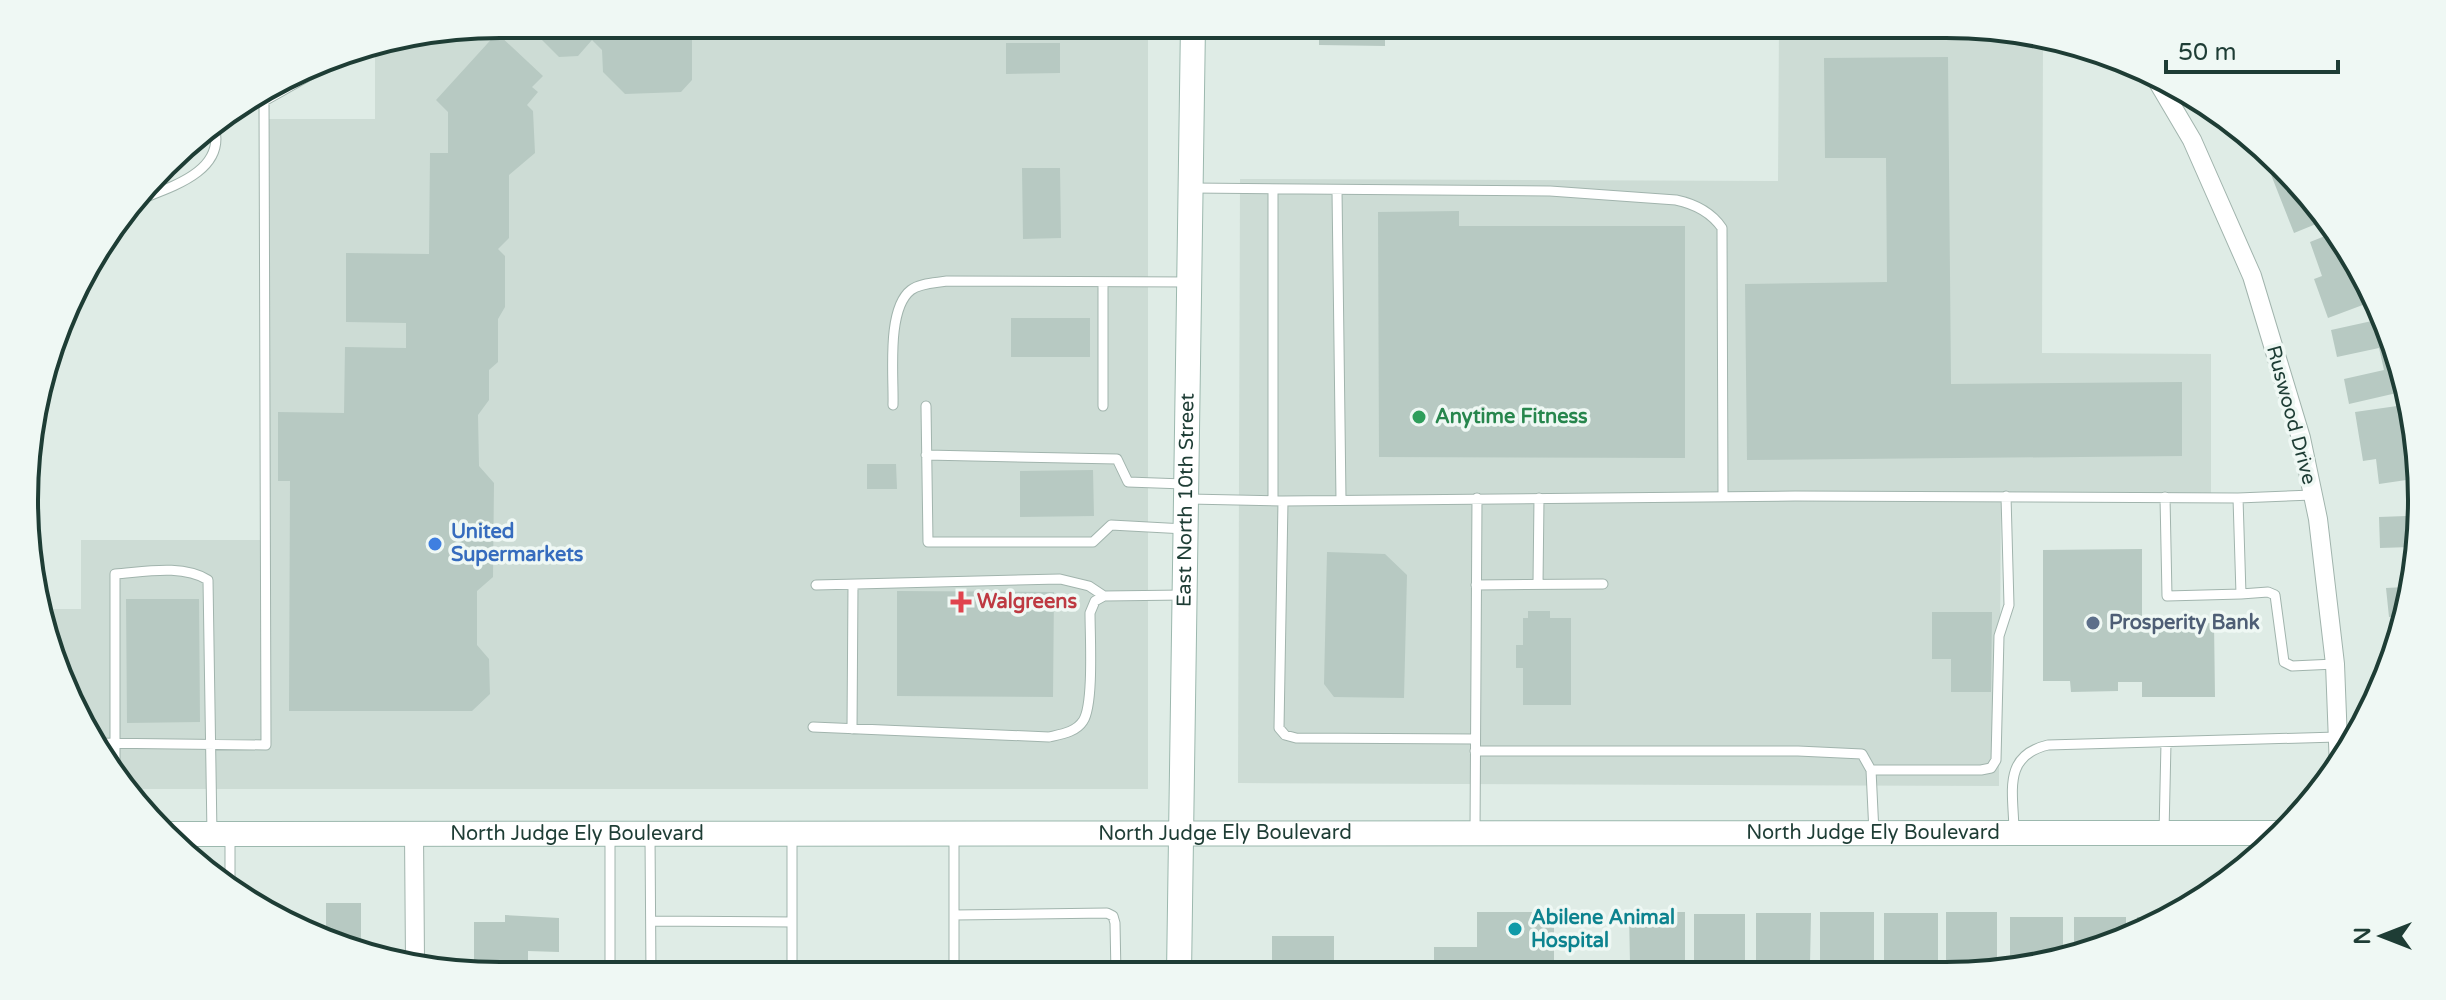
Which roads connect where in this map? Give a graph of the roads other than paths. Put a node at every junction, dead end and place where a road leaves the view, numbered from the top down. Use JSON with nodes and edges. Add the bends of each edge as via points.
{"nodes":[{"id":1,"x":1193,"y":38,"type":"edge"},
{"id":2,"x":2165,"y":94,"type":"edge"},
{"id":3,"x":264,"y":103,"type":"edge"},
{"id":4,"x":215,"y":136,"type":"edge"},
{"id":5,"x":1190,"y":188,"type":"junction"},
{"id":6,"x":1273,"y":190,"type":"junction"},
{"id":7,"x":1337,"y":190,"type":"junction"},
{"id":8,"x":154,"y":194,"type":"edge"},
{"id":9,"x":1189,"y":282,"type":"junction"},
{"id":10,"x":1103,"y":283,"type":"junction"},
{"id":11,"x":893,"y":405,"type":"dead end"},
{"id":12,"x":926,"y":406,"type":"dead end"},
{"id":13,"x":1103,"y":406,"type":"dead end"},
{"id":14,"x":926,"y":455,"type":"junction"},
{"id":15,"x":1185,"y":492,"type":"junction"},
{"id":16,"x":2313,"y":495,"type":"junction"},
{"id":17,"x":2006,"y":496,"type":"junction"},
{"id":18,"x":1723,"y":497,"type":"junction"},
{"id":19,"x":2165,"y":497,"type":"junction"},
{"id":20,"x":1477,"y":498,"type":"junction"},
{"id":21,"x":1539,"y":498,"type":"junction"},
{"id":22,"x":2238,"y":498,"type":"junction"},
{"id":23,"x":1341,"y":500,"type":"junction"},
{"id":24,"x":1278,"y":501,"type":"junction"},
{"id":25,"x":1185,"y":529,"type":"junction"},
{"id":26,"x":1538,"y":584,"type":"junction"},
{"id":27,"x":1603,"y":584,"type":"dead end"},
{"id":28,"x":816,"y":585,"type":"dead end"},
{"id":29,"x":853,"y":585,"type":"junction"},
{"id":30,"x":1476,"y":585,"type":"junction"},
{"id":31,"x":2241,"y":594,"type":"junction"},
{"id":32,"x":1184,"y":595,"type":"junction"},
{"id":33,"x":1104,"y":596,"type":"junction"},
{"id":34,"x":2335,"y":664,"type":"junction"},
{"id":35,"x":813,"y":727,"type":"dead end"},
{"id":36,"x":852,"y":729,"type":"junction"},
{"id":37,"x":2338,"y":737,"type":"junction"},
{"id":38,"x":1475,"y":739,"type":"junction"},
{"id":39,"x":2166,"y":743,"type":"junction"},
{"id":40,"x":108,"y":744,"type":"edge"},
{"id":41,"x":114,"y":744,"type":"junction"},
{"id":42,"x":210,"y":744,"type":"junction"},
{"id":43,"x":2338,"y":744,"type":"edge"},
{"id":44,"x":1475,"y":751,"type":"junction"},
{"id":45,"x":114,"y":754,"type":"edge"},
{"id":46,"x":1871,"y":770,"type":"junction"},
{"id":47,"x":414,"y":833,"type":"junction"},
{"id":48,"x":610,"y":833,"type":"junction"},
{"id":49,"x":650,"y":833,"type":"junction"},
{"id":50,"x":792,"y":833,"type":"junction"},
{"id":51,"x":954,"y":833,"type":"junction"},
{"id":52,"x":1180,"y":833,"type":"junction"},
{"id":53,"x":1475,"y":833,"type":"junction"},
{"id":54,"x":1874,"y":833,"type":"junction"},
{"id":55,"x":2014,"y":833,"type":"junction"},
{"id":56,"x":2164,"y":833,"type":"junction"},
{"id":57,"x":2266,"y":833,"type":"edge"},
{"id":58,"x":181,"y":834,"type":"edge"},
{"id":59,"x":221,"y":834,"type":"junction"},
{"id":60,"x":228,"y":873,"type":"edge"},
{"id":61,"x":954,"y":915,"type":"junction"},
{"id":62,"x":651,"y":921,"type":"junction"},
{"id":63,"x":792,"y":922,"type":"junction"},
{"id":64,"x":415,"y":954,"type":"edge"},
{"id":65,"x":610,"y":962,"type":"edge"},
{"id":66,"x":651,"y":962,"type":"edge"},
{"id":67,"x":792,"y":962,"type":"edge"},
{"id":68,"x":954,"y":962,"type":"edge"},
{"id":69,"x":1116,"y":962,"type":"edge"},
{"id":70,"x":1179,"y":962,"type":"edge"}],
"edges":[{"from":1,"to":5,"type":"main road","name":"East North 10th Street"},
{"from":2,"to":16,"type":"street","name":"Ruswood Drive","via":[[2192,140],[2252,276]]},
{"from":3,"to":42,"type":"lane","via":[[266,745]]},
{"from":4,"to":8,"type":"lane","via":[[211,162]]},
{"from":5,"to":6,"type":"lane"},
{"from":5,"to":9,"type":"main road","name":"East North 10th Street"},
{"from":6,"to":7,"type":"lane"},
{"from":6,"to":24,"type":"lane"},
{"from":7,"to":18,"type":"lane","via":[[1550,191],[1676,200],[1694,204],[1717,221],[1722,228]]},
{"from":7,"to":23,"type":"lane"},
{"from":9,"to":10,"type":"lane"},
{"from":9,"to":15,"type":"main road","name":"East North 10th Street"},
{"from":10,"to":11,"type":"lane","via":[[947,281],[910,290],[894,326]]},
{"from":10,"to":13,"type":"lane"},
{"from":12,"to":14,"type":"lane"},
{"from":14,"to":15,"type":"lane","via":[[1117,459],[1128,482]]},
{"from":14,"to":25,"type":"lane","via":[[928,542],[1093,542],[1111,525]]},
{"from":15,"to":24,"type":"lane"},
{"from":15,"to":25,"type":"main road","name":"East North 10th Street"},
{"from":16,"to":22,"type":"lane"},
{"from":16,"to":34,"type":"street","name":"Ruswood Drive"},
{"from":17,"to":18,"type":"lane"},
{"from":17,"to":19,"type":"lane"},
{"from":17,"to":46,"type":"lane","via":[[2009,605],[1999,636],[1996,760],[1981,770]]},
{"from":18,"to":21,"type":"lane"},
{"from":19,"to":22,"type":"lane"},
{"from":19,"to":31,"type":"lane","via":[[2167,596]]},
{"from":20,"to":21,"type":"lane"},
{"from":20,"to":23,"type":"lane"},
{"from":20,"to":30,"type":"lane"},
{"from":21,"to":26,"type":"lane"},
{"from":22,"to":31,"type":"lane"},
{"from":23,"to":24,"type":"lane"},
{"from":24,"to":38,"type":"lane","via":[[1279,728],[1296,738]]},
{"from":25,"to":32,"type":"main road","name":"East North 10th Street"},
{"from":26,"to":27,"type":"lane"},
{"from":26,"to":30,"type":"lane"},
{"from":28,"to":29,"type":"lane"},
{"from":29,"to":33,"type":"lane","via":[[1060,579]]},
{"from":29,"to":36,"type":"lane"},
{"from":30,"to":38,"type":"lane"},
{"from":31,"to":34,"type":"lane","via":[[2275,595],[2284,662]]},
{"from":32,"to":33,"type":"lane"},
{"from":32,"to":52,"type":"main road","name":"East North 10th Street"},
{"from":33,"to":36,"type":"lane","via":[[1090,613],[1089,707],[1083,722],[1069,732],[1049,737]]},
{"from":34,"to":37,"type":"street","name":"Ruswood Drive"},
{"from":35,"to":36,"type":"lane"},
{"from":37,"to":39,"type":"lane"},
{"from":37,"to":43,"type":"street","name":"Ruswood Drive"},
{"from":38,"to":44,"type":"lane"},
{"from":39,"to":55,"type":"lane","via":[[2031,749],[2014,772]]},
{"from":39,"to":56,"type":"lane"},
{"from":40,"to":41,"type":"lane"},
{"from":41,"to":42,"type":"lane"},
{"from":41,"to":42,"type":"lane","via":[[115,574],[178,571],[208,580]]},
{"from":41,"to":45,"type":"lane"},
{"from":42,"to":59,"type":"lane"},
{"from":44,"to":46,"type":"lane","via":[[1862,754]]},
{"from":44,"to":53,"type":"lane"},
{"from":46,"to":54,"type":"lane"},
{"from":47,"to":48,"type":"main road","name":"North Judge Ely Boulevard"},
{"from":47,"to":59,"type":"main road","name":"North Judge Ely Boulevard"},
{"from":47,"to":64,"type":"street"},
{"from":48,"to":49,"type":"main road","name":"North Judge Ely Boulevard"},
{"from":48,"to":65,"type":"lane"},
{"from":49,"to":50,"type":"main road","name":"North Judge Ely Boulevard"},
{"from":49,"to":62,"type":"lane"},
{"from":50,"to":51,"type":"main road","name":"North Judge Ely Boulevard"},
{"from":50,"to":63,"type":"lane"},
{"from":51,"to":52,"type":"main road","name":"North Judge Ely Boulevard"},
{"from":51,"to":61,"type":"lane"},
{"from":52,"to":53,"type":"main road","name":"North Judge Ely Boulevard"},
{"from":52,"to":70,"type":"main road","name":"East North 10th Street"},
{"from":53,"to":54,"type":"main road","name":"North Judge Ely Boulevard"},
{"from":54,"to":55,"type":"main road","name":"North Judge Ely Boulevard"},
{"from":55,"to":56,"type":"main road","name":"North Judge Ely Boulevard"},
{"from":56,"to":57,"type":"main road","name":"North Judge Ely Boulevard"},
{"from":58,"to":59,"type":"main road","name":"North Judge Ely Boulevard"},
{"from":59,"to":60,"type":"lane"},
{"from":61,"to":68,"type":"lane"},
{"from":61,"to":69,"type":"lane","via":[[1107,913],[1115,923]]},
{"from":62,"to":63,"type":"lane"},
{"from":62,"to":66,"type":"lane"},
{"from":63,"to":67,"type":"lane"}]}
